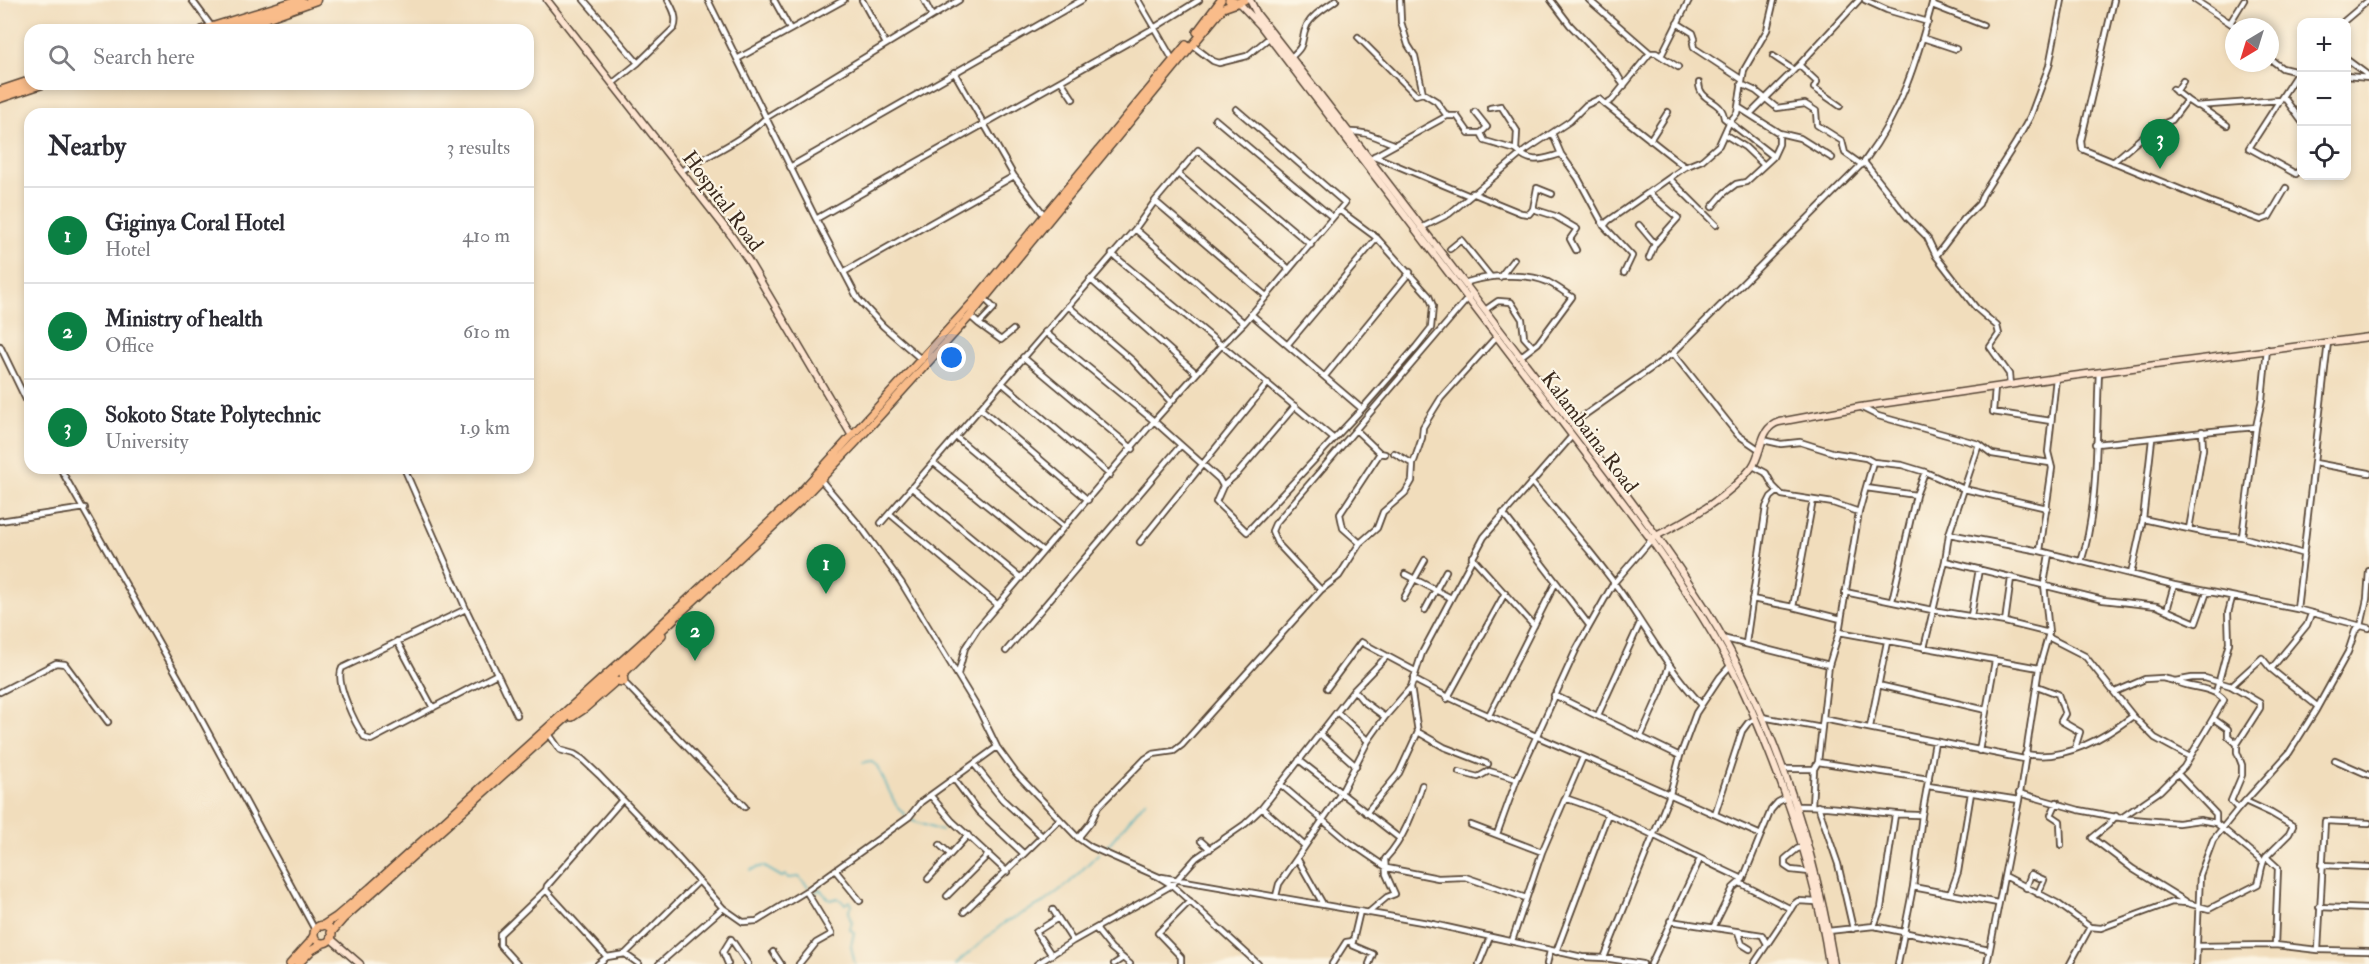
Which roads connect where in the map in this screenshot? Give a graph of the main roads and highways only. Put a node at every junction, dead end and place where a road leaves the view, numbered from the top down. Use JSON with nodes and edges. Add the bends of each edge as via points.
{"nodes":[{"id":1,"x":300,"y":0,"type":"edge"},
{"id":2,"x":316,"y":0,"type":"edge"},
{"id":3,"x":547,"y":0,"type":"edge"},
{"id":4,"x":1221,"y":0,"type":"edge"},
{"id":5,"x":1229,"y":0,"type":"edge"},
{"id":6,"x":1250,"y":0,"type":"edge"},
{"id":7,"x":1240,"y":2,"type":"edge"},
{"id":8,"x":222,"y":24,"type":"edge"},
{"id":9,"x":246,"y":24,"type":"edge"},
{"id":10,"x":24,"y":83,"type":"edge"},
{"id":11,"x":24,"y":90,"type":"edge"},
{"id":12,"x":0,"y":91,"type":"edge"},
{"id":13,"x":0,"y":98,"type":"edge"},
{"id":14,"x":2369,"y":337,"type":"edge"},
{"id":15,"x":852,"y":436,"type":"junction"},
{"id":16,"x":1652,"y":538,"type":"junction"},
{"id":17,"x":672,"y":621,"type":"junction"},
{"id":18,"x":1759,"y":718,"type":"junction"},
{"id":19,"x":558,"y":725,"type":"junction"},
{"id":20,"x":317,"y":929,"type":"junction"},
{"id":21,"x":1826,"y":931,"type":"junction"},
{"id":22,"x":328,"y":938,"type":"junction"},
{"id":23,"x":291,"y":964,"type":"edge"},
{"id":24,"x":298,"y":964,"type":"edge"},
{"id":25,"x":360,"y":964,"type":"edge"},
{"id":26,"x":1829,"y":964,"type":"edge"},
{"id":27,"x":1834,"y":964,"type":"edge"}],
"edges":[{"from":1,"to":8,"type":"highway"},
{"from":2,"to":9,"type":"highway"},
{"from":3,"to":15,"type":"main road","name":"Hospital Road","via":[[748,260]]},
{"from":4,"to":15,"type":"main road","via":[[1044,216]]},
{"from":5,"to":7,"type":"main road"},
{"from":6,"to":16,"type":"main road","name":"Kalambaina Road","via":[[1290,58],[1371,157],[1572,424]]},
{"from":7,"to":16,"type":"main road","name":"Kalambaina Road"},
{"from":7,"to":17,"type":"main road","via":[[1223,8],[970,316],[864,434],[770,530]]},
{"from":10,"to":12,"type":"highway"},
{"from":11,"to":13,"type":"highway"},
{"from":14,"to":16,"type":"main road","via":[[2056,378],[1772,424],[1765,429],[1753,466],[1736,484]]},
{"from":15,"to":20,"type":"main road","via":[[775,517],[646,639],[370,888]]},
{"from":16,"to":18,"type":"main road","name":"Kalambaina Road"},
{"from":16,"to":18,"type":"main road","name":"Kalambaina Road","via":[[1693,589],[1722,638]]},
{"from":17,"to":19,"type":"main road"},
{"from":17,"to":19,"type":"main road","via":[[655,644],[622,674],[624,682],[616,681]]},
{"from":18,"to":21,"type":"main road","name":"Kalambaina Road","via":[[1788,797]]},
{"from":18,"to":21,"type":"main road","name":"Kalambaina Road","via":[[1797,806],[1815,869]]},
{"from":19,"to":22,"type":"main road","via":[[343,919]]},
{"from":20,"to":22,"type":"main road","via":[[327,926]]},
{"from":20,"to":22,"type":"main road","via":[[315,939]]},
{"from":20,"to":23,"type":"main road"},
{"from":21,"to":26,"type":"main road"},
{"from":21,"to":27,"type":"main road"},
{"from":22,"to":24,"type":"main road"},
{"from":22,"to":25,"type":"main road"}]}
